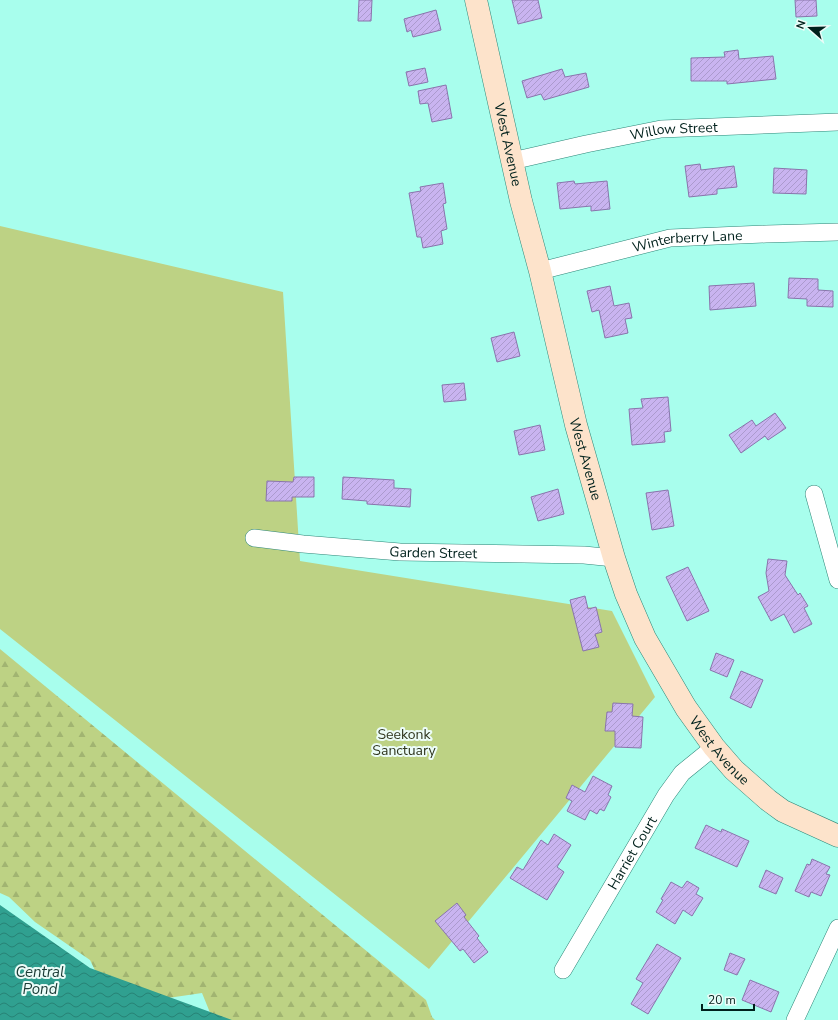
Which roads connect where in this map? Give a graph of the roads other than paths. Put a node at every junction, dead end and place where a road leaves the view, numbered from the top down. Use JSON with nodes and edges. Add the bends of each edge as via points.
{"nodes":[{"id":1,"x":476,"y":0,"type":"edge"},
{"id":2,"x":838,"y":122,"type":"edge"},
{"id":3,"x":512,"y":161,"type":"junction"},
{"id":4,"x":838,"y":232,"type":"edge"},
{"id":5,"x":540,"y":271,"type":"junction"},
{"id":6,"x":814,"y":494,"type":"dead end"},
{"id":7,"x":254,"y":538,"type":"dead end"},
{"id":8,"x":614,"y":558,"type":"junction"},
{"id":9,"x":838,"y":580,"type":"edge"},
{"id":10,"x":714,"y":747,"type":"junction"},
{"id":11,"x":838,"y":836,"type":"edge"},
{"id":12,"x":838,"y":928,"type":"edge"},
{"id":13,"x":564,"y":970,"type":"dead end"},
{"id":14,"x":795,"y":1020,"type":"edge"}],
"edges":[{"from":1,"to":3,"type":"street","name":"West Avenue"},
{"from":2,"to":3,"type":"street","name":"Willow Street","via":[[661,129]]},
{"from":3,"to":5,"type":"street","name":"West Avenue"},
{"from":4,"to":5,"type":"street","name":"Winterberry Lane","via":[[670,238]]},
{"from":5,"to":8,"type":"street","name":"West Avenue","via":[[576,425]]},
{"from":6,"to":9,"type":"street"},
{"from":7,"to":8,"type":"street","name":"Garden Street","via":[[400,552],[584,555]]},
{"from":8,"to":10,"type":"street","name":"West Avenue","via":[[645,638],[686,708]]},
{"from":10,"to":11,"type":"street","name":"West Avenue","via":[[734,770],[783,811]]},
{"from":10,"to":13,"type":"street","name":"Harriet Court","via":[[682,773],[666,795]]},
{"from":12,"to":14,"type":"street"}]}
